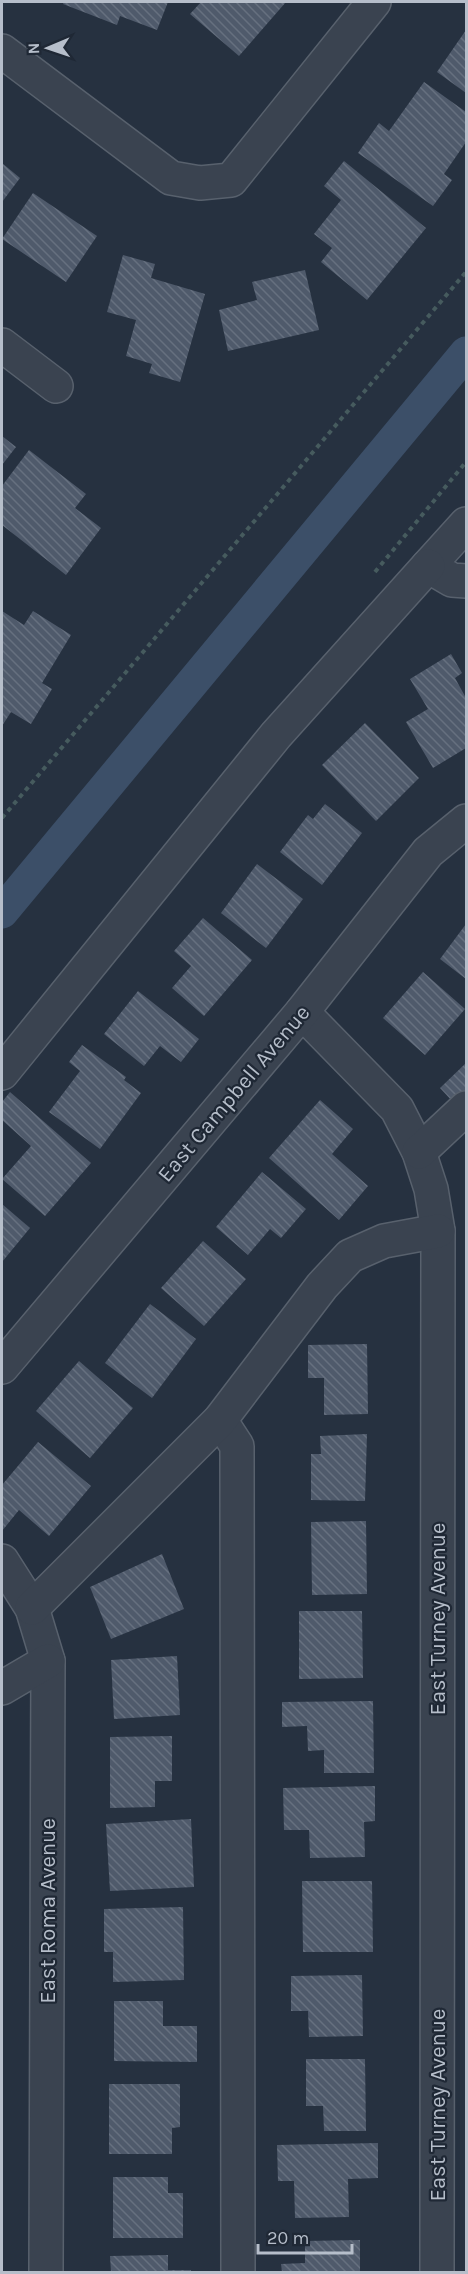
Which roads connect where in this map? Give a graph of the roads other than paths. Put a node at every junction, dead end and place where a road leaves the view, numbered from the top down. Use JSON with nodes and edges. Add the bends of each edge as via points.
{"nodes":[{"id":1,"x":374,"y":2,"type":"edge"},
{"id":2,"x":2,"y":51,"type":"edge"},
{"id":3,"x":2,"y":345,"type":"edge"},
{"id":4,"x":56,"y":386,"type":"dead end"},
{"id":5,"x":466,"y":524,"type":"edge"},
{"id":6,"x":428,"y":566,"type":"junction"},
{"id":7,"x":466,"y":581,"type":"edge"},
{"id":8,"x":466,"y":821,"type":"edge"},
{"id":9,"x":302,"y":1012,"type":"junction"},
{"id":10,"x":2,"y":1073,"type":"edge"},
{"id":11,"x":466,"y":1108,"type":"edge"},
{"id":12,"x":419,"y":1152,"type":"junction"},
{"id":13,"x":438,"y":1231,"type":"junction"},
{"id":14,"x":2,"y":1368,"type":"edge"},
{"id":15,"x":220,"y":1420,"type":"junction"},
{"id":16,"x":2,"y":1561,"type":"edge"},
{"id":17,"x":32,"y":1608,"type":"junction"},
{"id":18,"x":48,"y":1661,"type":"junction"},
{"id":19,"x":2,"y":1688,"type":"edge"},
{"id":20,"x":46,"y":2272,"type":"edge"},
{"id":21,"x":238,"y":2272,"type":"edge"},
{"id":22,"x":437,"y":2272,"type":"edge"}],
"edges":[{"from":1,"to":2,"type":"street","via":[[231,180],[200,183],[171,178]]},
{"from":3,"to":4,"type":"street"},
{"from":5,"to":6,"type":"street"},
{"from":6,"to":7,"type":"street","via":[[453,580]]},
{"from":6,"to":10,"type":"street","via":[[276,735]]},
{"from":8,"to":9,"type":"street","name":"East Campbell Avenue","via":[[428,852]]},
{"from":9,"to":12,"type":"street","name":"East Turney Avenue","via":[[397,1109]]},
{"from":9,"to":14,"type":"street","name":"East Campbell Avenue"},
{"from":11,"to":12,"type":"street"},
{"from":12,"to":13,"type":"street","name":"East Turney Avenue"},
{"from":13,"to":15,"type":"street","via":[[384,1241],[350,1256],[321,1286]]},
{"from":13,"to":22,"type":"street","name":"East Turney Avenue"},
{"from":15,"to":17,"type":"street"},
{"from":15,"to":21,"type":"street","via":[[237,1446]]},
{"from":16,"to":17,"type":"street","name":"East Roma Avenue"},
{"from":17,"to":18,"type":"street","name":"East Roma Avenue"},
{"from":18,"to":19,"type":"street"},
{"from":18,"to":20,"type":"street","name":"East Roma Avenue"}]}
